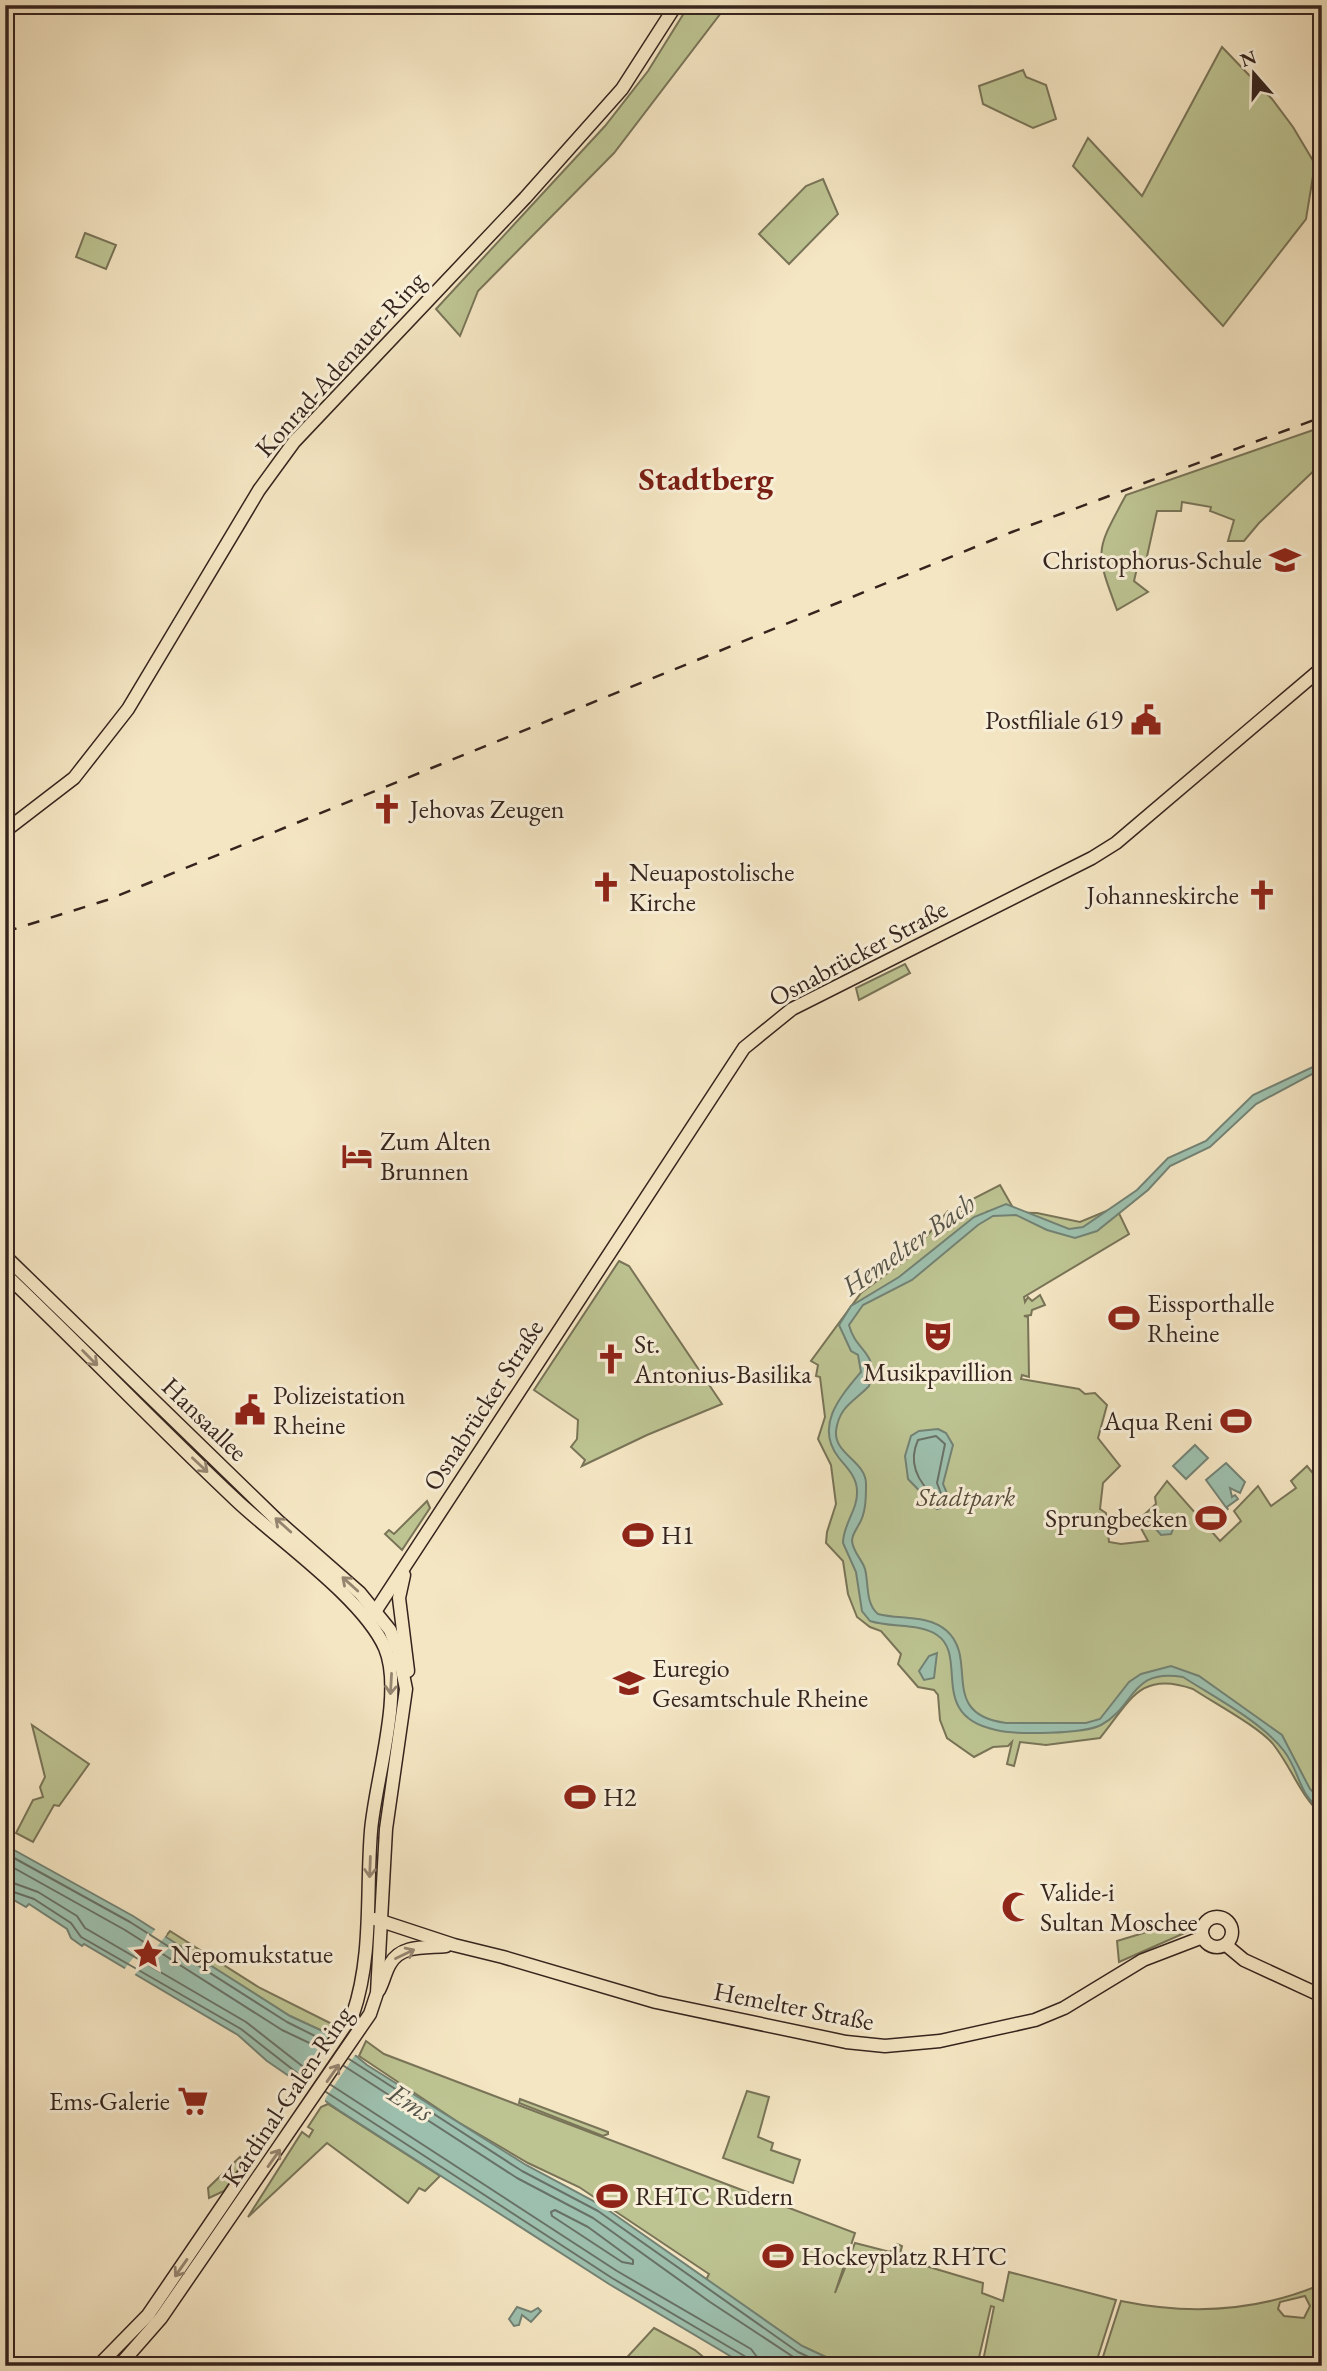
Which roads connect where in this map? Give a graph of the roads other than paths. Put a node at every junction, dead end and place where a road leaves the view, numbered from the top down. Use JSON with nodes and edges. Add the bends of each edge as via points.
{"nodes":[{"id":1,"x":676,"y":5,"type":"edge"},
{"id":2,"x":1322,"y":668,"type":"edge"},
{"id":3,"x":5,"y":831,"type":"edge"},
{"id":4,"x":5,"y":1256,"type":"edge"},
{"id":5,"x":5,"y":1274,"type":"edge"},
{"id":6,"x":409,"y":1561,"type":"junction"},
{"id":7,"x":372,"y":1616,"type":"junction"},
{"id":8,"x":406,"y":1689,"type":"junction"},
{"id":9,"x":367,"y":1916,"type":"junction"},
{"id":10,"x":381,"y":1922,"type":"junction"},
{"id":11,"x":1203,"y":1937,"type":"junction"},
{"id":12,"x":454,"y":1945,"type":"junction"},
{"id":13,"x":1226,"y":1945,"type":"junction"},
{"id":14,"x":377,"y":1993,"type":"junction"},
{"id":15,"x":1322,"y":1997,"type":"edge"},
{"id":16,"x":98,"y":2366,"type":"edge"},
{"id":17,"x":119,"y":2366,"type":"edge"}],
"edges":[{"from":1,"to":3,"type":"main road","name":"Konrad-Adenauer-Ring","via":[[622,89],[294,442],[259,490],[122,718],[74,778]]},
{"from":2,"to":6,"type":"main road","name":"Osnabrücker Straße","via":[[1116,843],[792,1009],[744,1048]]},
{"from":7,"to":4,"type":"main road","name":"Hansaallee","one_way":true},
{"from":5,"to":7,"type":"main road","name":"Hansaallee","one_way":true,"via":[[173,1440]]},
{"from":6,"to":7,"type":"main road","name":"Osnabrücker Straße"},
{"from":6,"to":8,"type":"main road","name":"Osnabrücker Straße","via":[[399,1598],[409,1660]]},
{"from":7,"to":8,"type":"main road","name":"Kardinal-Galen-Ring","via":[[395,1641]]},
{"from":7,"to":9,"type":"main road","name":"Kardinal-Galen-Ring","one_way":true,"via":[[389,1659],[391,1684],[371,1830]]},
{"from":8,"to":10,"type":"main road","name":"Kardinal-Galen-Ring","via":[[386,1829]]},
{"from":9,"to":10,"type":"main road","name":"Hemelter Straße"},
{"from":9,"to":16,"type":"main road","name":"Kardinal-Galen-Ring","one_way":true,"via":[[363,1979],[353,2014],[148,2315]]},
{"from":10,"to":12,"type":"main road","name":"Hemelter Straße"},
{"from":10,"to":14,"type":"main road","name":"Kardinal-Galen-Ring"},
{"from":11,"to":12,"type":"main road","name":"Hemelter Straße","via":[[1143,1960],[1064,2008],[1035,2020],[885,2046],[656,2002]]},
{"from":11,"to":13,"type":"main road","via":[[1213,1947]]},
{"from":11,"to":13,"type":"main road","via":[[1207,1921],[1223,1918],[1233,1933]]},
{"from":14,"to":12,"type":"main road","one_way":true,"via":[[399,1954]]},
{"from":13,"to":15,"type":"main road","via":[[1244,1960]]},
{"from":17,"to":14,"type":"main road","name":"Kardinal-Galen-Ring","one_way":true,"via":[[161,2318],[299,2121],[366,2024]]}]}
